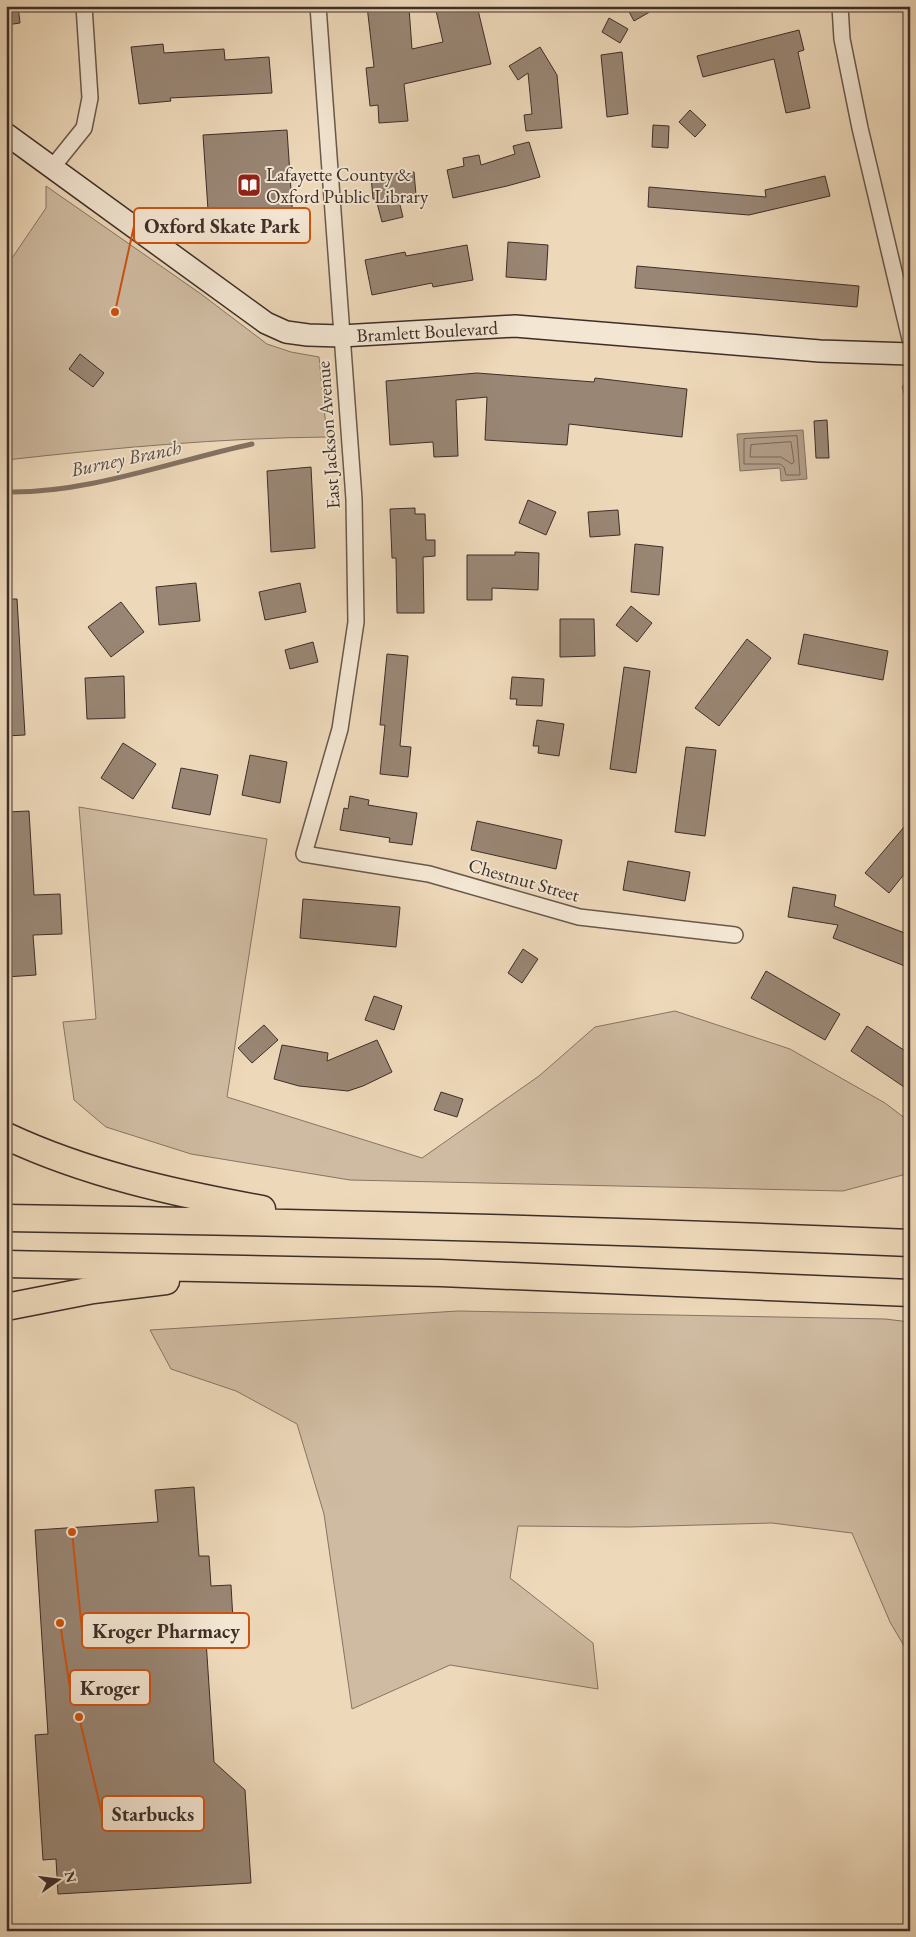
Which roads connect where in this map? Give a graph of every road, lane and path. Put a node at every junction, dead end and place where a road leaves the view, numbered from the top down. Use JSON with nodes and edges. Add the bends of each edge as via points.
{"nodes":[{"id":1,"x":84,"y":6,"type":"edge"},
{"id":2,"x":318,"y":6,"type":"edge"},
{"id":3,"x":840,"y":6,"type":"edge"},
{"id":4,"x":6,"y":134,"type":"edge"},
{"id":5,"x":51,"y":169,"type":"junction"},
{"id":6,"x":341,"y":336,"type":"junction"},
{"id":7,"x":910,"y":339,"type":"edge"},
{"id":8,"x":910,"y":354,"type":"edge"},
{"id":9,"x":304,"y":854,"type":"joint"},
{"id":10,"x":735,"y":935,"type":"dead end"},
{"id":11,"x":6,"y":1136,"type":"edge"},
{"id":12,"x":6,"y":1218,"type":"edge"},
{"id":13,"x":336,"y":1222,"type":"junction"},
{"id":14,"x":910,"y":1243,"type":"edge"},
{"id":15,"x":6,"y":1264,"type":"edge"},
{"id":16,"x":260,"y":1270,"type":"junction"},
{"id":17,"x":910,"y":1292,"type":"edge"},
{"id":18,"x":6,"y":1307,"type":"edge"}],
"edges":[{"from":1,"to":5,"type":"street","via":[[90,98],[84,128]]},
{"from":2,"to":6,"type":"street","name":"East Jackson Avenue"},
{"from":3,"to":7,"type":"street","via":[[842,39],[860,128]]},
{"from":4,"to":5,"type":"street","name":"Bramlett Boulevard"},
{"from":5,"to":6,"type":"street","name":"Bramlett Boulevard","via":[[266,323],[286,332]]},
{"from":6,"to":8,"type":"street","name":"Bramlett Boulevard","via":[[515,326],[820,351]]},
{"from":6,"to":9,"type":"street","name":"East Jackson Avenue","via":[[354,499],[356,622],[340,729]]},
{"from":9,"to":10,"type":"street","name":"Chestnut Street","via":[[429,874],[579,917]]},
{"from":11,"to":13,"type":"highway","via":[[31,1148],[128,1180],[199,1197]]},
{"from":12,"to":13,"type":"highway"},
{"from":13,"to":14,"type":"highway"},
{"from":15,"to":16,"type":"highway"},
{"from":16,"to":17,"type":"highway","via":[[441,1273]]},
{"from":16,"to":18,"type":"highway","via":[[93,1290]]}]}
